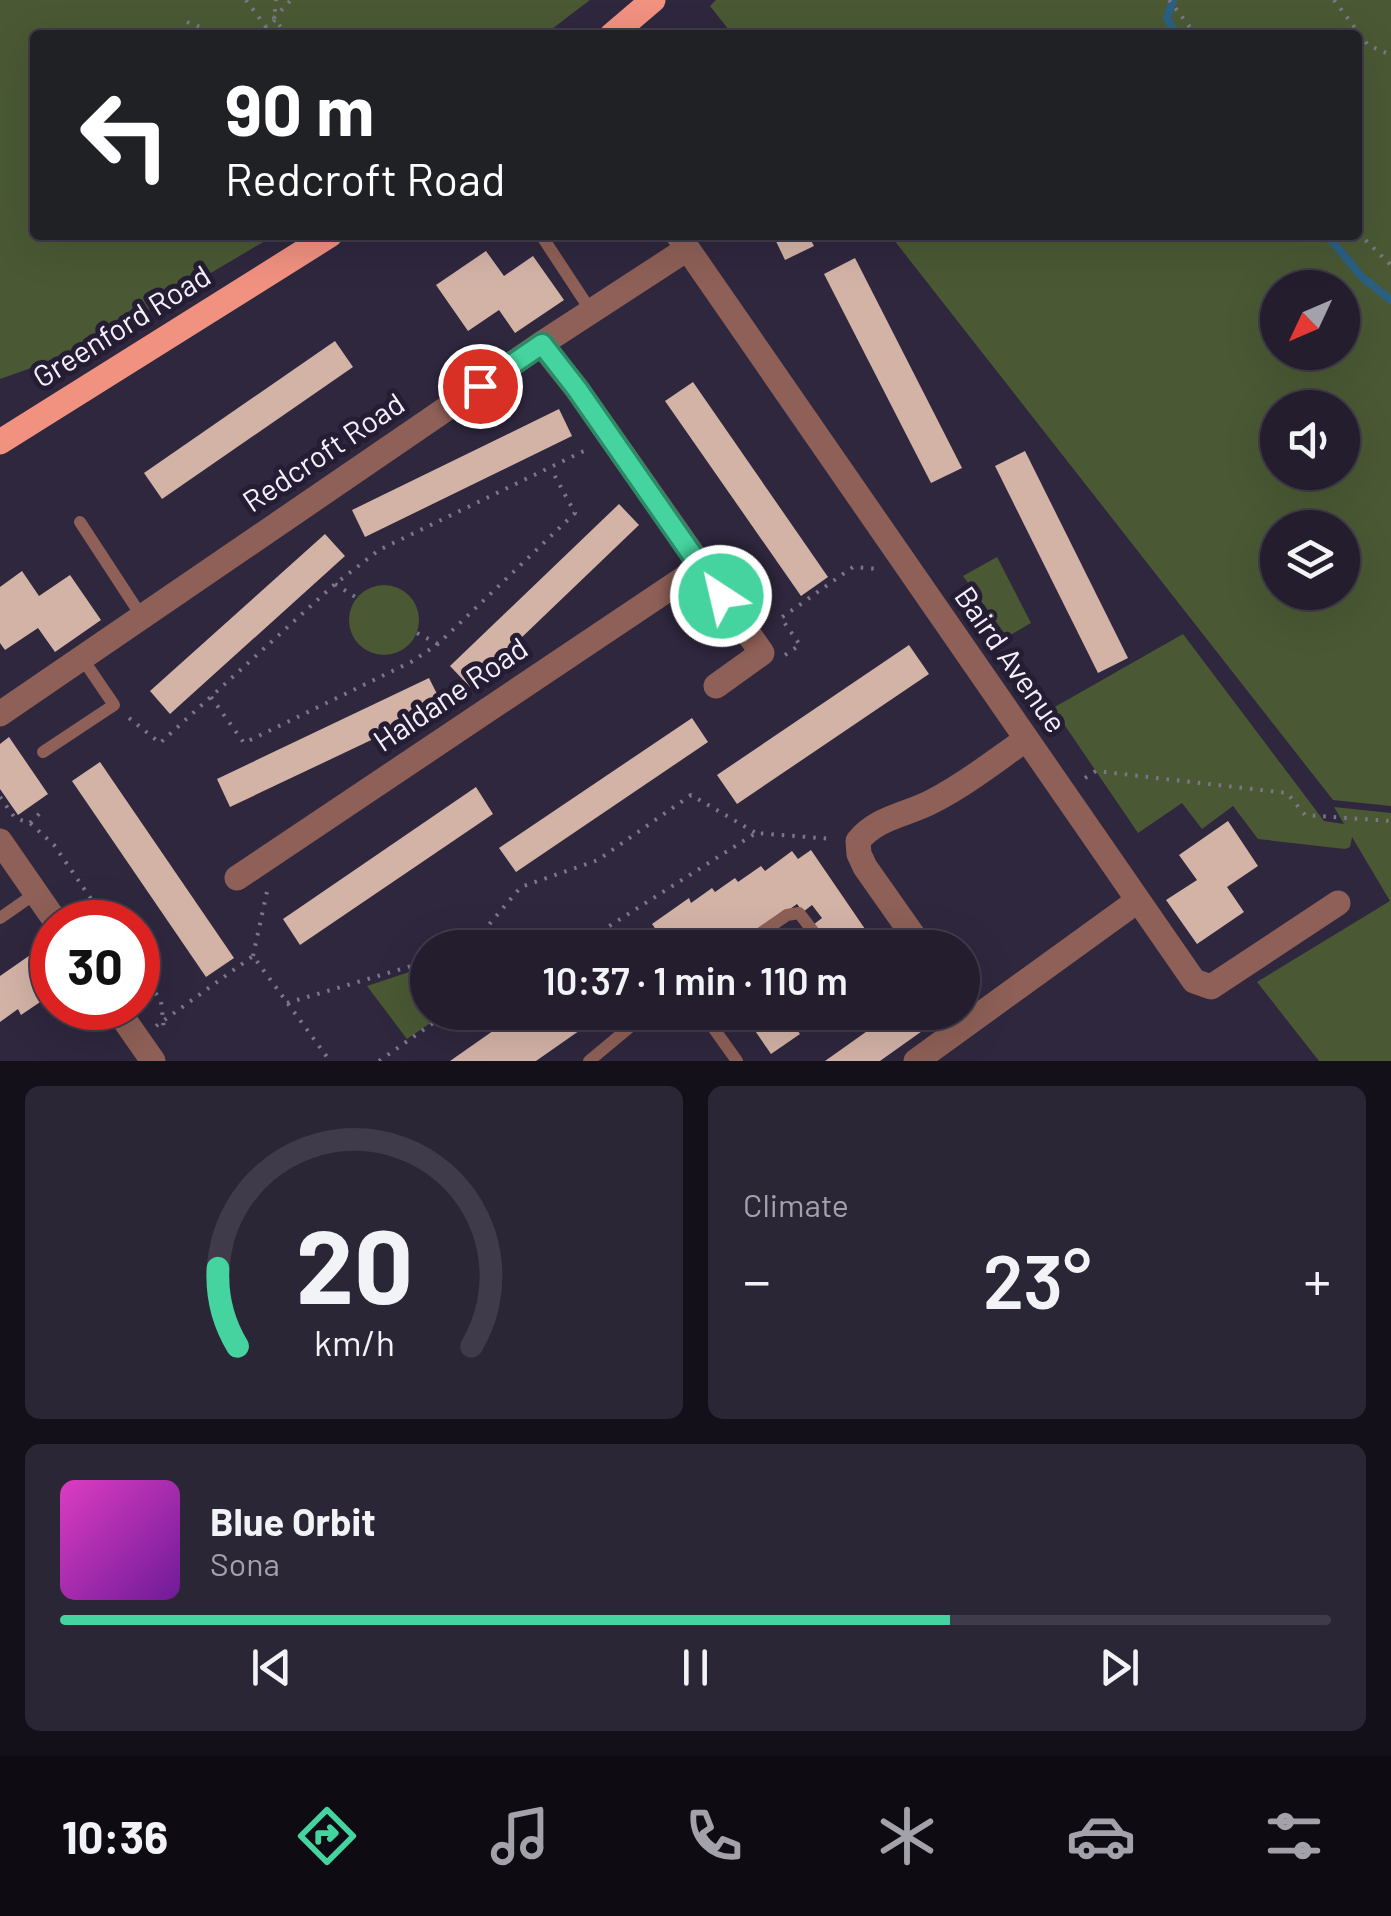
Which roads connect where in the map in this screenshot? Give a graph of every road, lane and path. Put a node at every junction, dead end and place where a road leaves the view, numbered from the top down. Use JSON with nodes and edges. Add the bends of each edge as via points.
{"nodes":[{"id":1,"x":246,"y":0,"type":"edge"},
{"id":2,"x":276,"y":0,"type":"edge"},
{"id":3,"x":653,"y":0,"type":"edge"},
{"id":4,"x":1169,"y":0,"type":"edge"},
{"id":5,"x":1334,"y":0,"type":"edge"},
{"id":6,"x":290,"y":1,"type":"edge"},
{"id":7,"x":274,"y":18,"type":"junction"},
{"id":8,"x":187,"y":22,"type":"dead end"},
{"id":9,"x":266,"y":28,"type":"junction"},
{"id":10,"x":209,"y":30,"type":"edge"},
{"id":11,"x":263,"y":30,"type":"edge"},
{"id":12,"x":282,"y":30,"type":"edge"},
{"id":13,"x":618,"y":30,"type":"edge"},
{"id":14,"x":1192,"y":30,"type":"edge"},
{"id":15,"x":1357,"y":30,"type":"edge"},
{"id":16,"x":1362,"y":36,"type":"edge"},
{"id":17,"x":1391,"y":55,"type":"edge"},
{"id":18,"x":1362,"y":237,"type":"edge"},
{"id":19,"x":322,"y":240,"type":"edge"},
{"id":20,"x":543,"y":240,"type":"edge"},
{"id":21,"x":683,"y":242,"type":"edge"},
{"id":22,"x":1391,"y":265,"type":"edge"},
{"id":23,"x":591,"y":311,"type":"junction"},
{"id":24,"x":542,"y":344,"type":"junction"},
{"id":25,"x":609,"y":436,"type":"junction"},
{"id":26,"x":0,"y":442,"type":"edge"},
{"id":27,"x":550,"y":468,"type":"junction"},
{"id":28,"x":80,"y":522,"type":"dead end"},
{"id":29,"x":700,"y":567,"type":"junction"},
{"id":30,"x":909,"y":571,"type":"junction"},
{"id":31,"x":335,"y":584,"type":"junction"},
{"id":32,"x":357,"y":598,"type":"dead end"},
{"id":33,"x":142,"y":616,"type":"junction"},
{"id":34,"x":417,"y":633,"type":"dead end"},
{"id":35,"x":438,"y":644,"type":"junction"},
{"id":36,"x":762,"y":653,"type":"junction"},
{"id":37,"x":82,"y":658,"type":"junction"},
{"id":38,"x":716,"y":686,"type":"dead end"},
{"id":39,"x":211,"y":697,"type":"junction"},
{"id":40,"x":114,"y":705,"type":"junction"},
{"id":41,"x":0,"y":714,"type":"edge"},
{"id":42,"x":1025,"y":740,"type":"junction"},
{"id":43,"x":43,"y":752,"type":"dead end"},
{"id":44,"x":1063,"y":792,"type":"junction"},
{"id":45,"x":0,"y":798,"type":"edge"},
{"id":46,"x":42,"y":812,"type":"dead end"},
{"id":47,"x":1391,"y":822,"type":"edge"},
{"id":48,"x":30,"y":823,"type":"junction"},
{"id":49,"x":756,"y":834,"type":"junction"},
{"id":50,"x":0,"y":841,"type":"edge"},
{"id":51,"x":858,"y":841,"type":"junction"},
{"id":52,"x":276,"y":852,"type":"junction"},
{"id":53,"x":237,"y":878,"type":"dead end"},
{"id":54,"x":36,"y":892,"type":"junction"},
{"id":55,"x":41,"y":900,"type":"edge"},
{"id":56,"x":92,"y":900,"type":"edge"},
{"id":57,"x":1137,"y":902,"type":"junction"},
{"id":58,"x":1338,"y":903,"type":"dead end"},
{"id":59,"x":0,"y":918,"type":"edge"},
{"id":60,"x":485,"y":930,"type":"edge"},
{"id":61,"x":603,"y":930,"type":"edge"},
{"id":62,"x":768,"y":930,"type":"edge"},
{"id":63,"x":813,"y":930,"type":"edge"},
{"id":64,"x":910,"y":930,"type":"edge"},
{"id":65,"x":254,"y":956,"type":"junction"},
{"id":66,"x":410,"y":966,"type":"edge"},
{"id":67,"x":160,"y":1000,"type":"edge"},
{"id":68,"x":288,"y":1003,"type":"junction"},
{"id":69,"x":980,"y":1007,"type":"edge"},
{"id":70,"x":162,"y":1022,"type":"junction"},
{"id":71,"x":132,"y":1030,"type":"edge"},
{"id":72,"x":424,"y":1030,"type":"edge"},
{"id":73,"x":626,"y":1030,"type":"edge"},
{"id":74,"x":715,"y":1030,"type":"edge"},
{"id":75,"x":950,"y":1030,"type":"edge"},
{"id":76,"x":164,"y":1033,"type":"dead end"},
{"id":77,"x":138,"y":1039,"type":"junction"},
{"id":78,"x":153,"y":1061,"type":"edge"},
{"id":79,"x":330,"y":1061,"type":"edge"},
{"id":80,"x":379,"y":1061,"type":"edge"},
{"id":81,"x":589,"y":1061,"type":"edge"},
{"id":82,"x":737,"y":1061,"type":"edge"},
{"id":83,"x":916,"y":1061,"type":"edge"}],
"edges":[{"from":1,"to":9,"type":"path"},
{"from":2,"to":7,"type":"path"},
{"from":3,"to":13,"type":"main road"},
{"from":4,"to":14,"type":"path"},
{"from":5,"to":15,"type":"path"},
{"from":6,"to":7,"type":"path"},
{"from":7,"to":9,"type":"path"},
{"from":7,"to":12,"type":"path"},
{"from":8,"to":10,"type":"path"},
{"from":9,"to":11,"type":"path"},
{"from":16,"to":17,"type":"path"},
{"from":18,"to":22,"type":"path"},
{"from":19,"to":26,"type":"main road","name":"Greenford Road"},
{"from":20,"to":23,"type":"lane"},
{"from":21,"to":23,"type":"street","name":"Redcroft Road"},
{"from":21,"to":30,"type":"street","name":"Baird Avenue"},
{"from":23,"to":24,"type":"street","name":"Redcroft Road"},
{"from":24,"to":25,"type":"street"},
{"from":24,"to":33,"type":"street","name":"Redcroft Road"},
{"from":25,"to":27,"type":"path"},
{"from":25,"to":29,"type":"street"},
{"from":27,"to":31,"type":"path","via":[[379,550]]},
{"from":27,"to":35,"type":"path","via":[[575,513]]},
{"from":28,"to":33,"type":"lane"},
{"from":29,"to":36,"type":"street"},
{"from":29,"to":52,"type":"street","name":"Haldane Road"},
{"from":30,"to":36,"type":"path","via":[[853,567],[781,618],[800,645],[785,655]]},
{"from":30,"to":42,"type":"street","name":"Baird Avenue"},
{"from":31,"to":32,"type":"path"},
{"from":31,"to":39,"type":"path"},
{"from":33,"to":37,"type":"street","name":"Redcroft Road"},
{"from":34,"to":35,"type":"path"},
{"from":35,"to":39,"type":"path","via":[[244,743]]},
{"from":36,"to":38,"type":"street"},
{"from":37,"to":40,"type":"lane"},
{"from":37,"to":41,"type":"street","name":"Redcroft Road"},
{"from":39,"to":40,"type":"path","via":[[160,743]]},
{"from":40,"to":43,"type":"lane"},
{"from":42,"to":44,"type":"street","name":"Baird Avenue"},
{"from":42,"to":51,"type":"street","via":[[965,783],[879,823]]},
{"from":44,"to":47,"type":"path","via":[[1096,771],[1288,793],[1305,815]]},
{"from":44,"to":57,"type":"street","name":"Baird Avenue"},
{"from":45,"to":48,"type":"path","via":[[14,818]]},
{"from":46,"to":48,"type":"path"},
{"from":48,"to":56,"type":"path"},
{"from":49,"to":51,"type":"path"},
{"from":49,"to":60,"type":"path","via":[[691,795],[598,860],[522,887]]},
{"from":49,"to":61,"type":"path"},
{"from":50,"to":54,"type":"street"},
{"from":51,"to":64,"type":"street","via":[[866,867]]},
{"from":52,"to":53,"type":"street","name":"Haldane Road"},
{"from":52,"to":65,"type":"path"},
{"from":54,"to":55,"type":"street"},
{"from":54,"to":59,"type":"lane"},
{"from":57,"to":58,"type":"street","name":"Baird Avenue","via":[[1194,981],[1211,988]]},
{"from":57,"to":69,"type":"street"},
{"from":62,"to":63,"type":"lane","via":[[795,913]]},
{"from":65,"to":68,"type":"path"},
{"from":65,"to":70,"type":"path"},
{"from":66,"to":68,"type":"path"},
{"from":67,"to":70,"type":"path"},
{"from":68,"to":79,"type":"path"},
{"from":70,"to":76,"type":"path"},
{"from":70,"to":77,"type":"path"},
{"from":71,"to":77,"type":"street"},
{"from":72,"to":80,"type":"path"},
{"from":73,"to":81,"type":"lane"},
{"from":74,"to":82,"type":"lane"},
{"from":75,"to":83,"type":"street"},
{"from":77,"to":78,"type":"street"}]}
